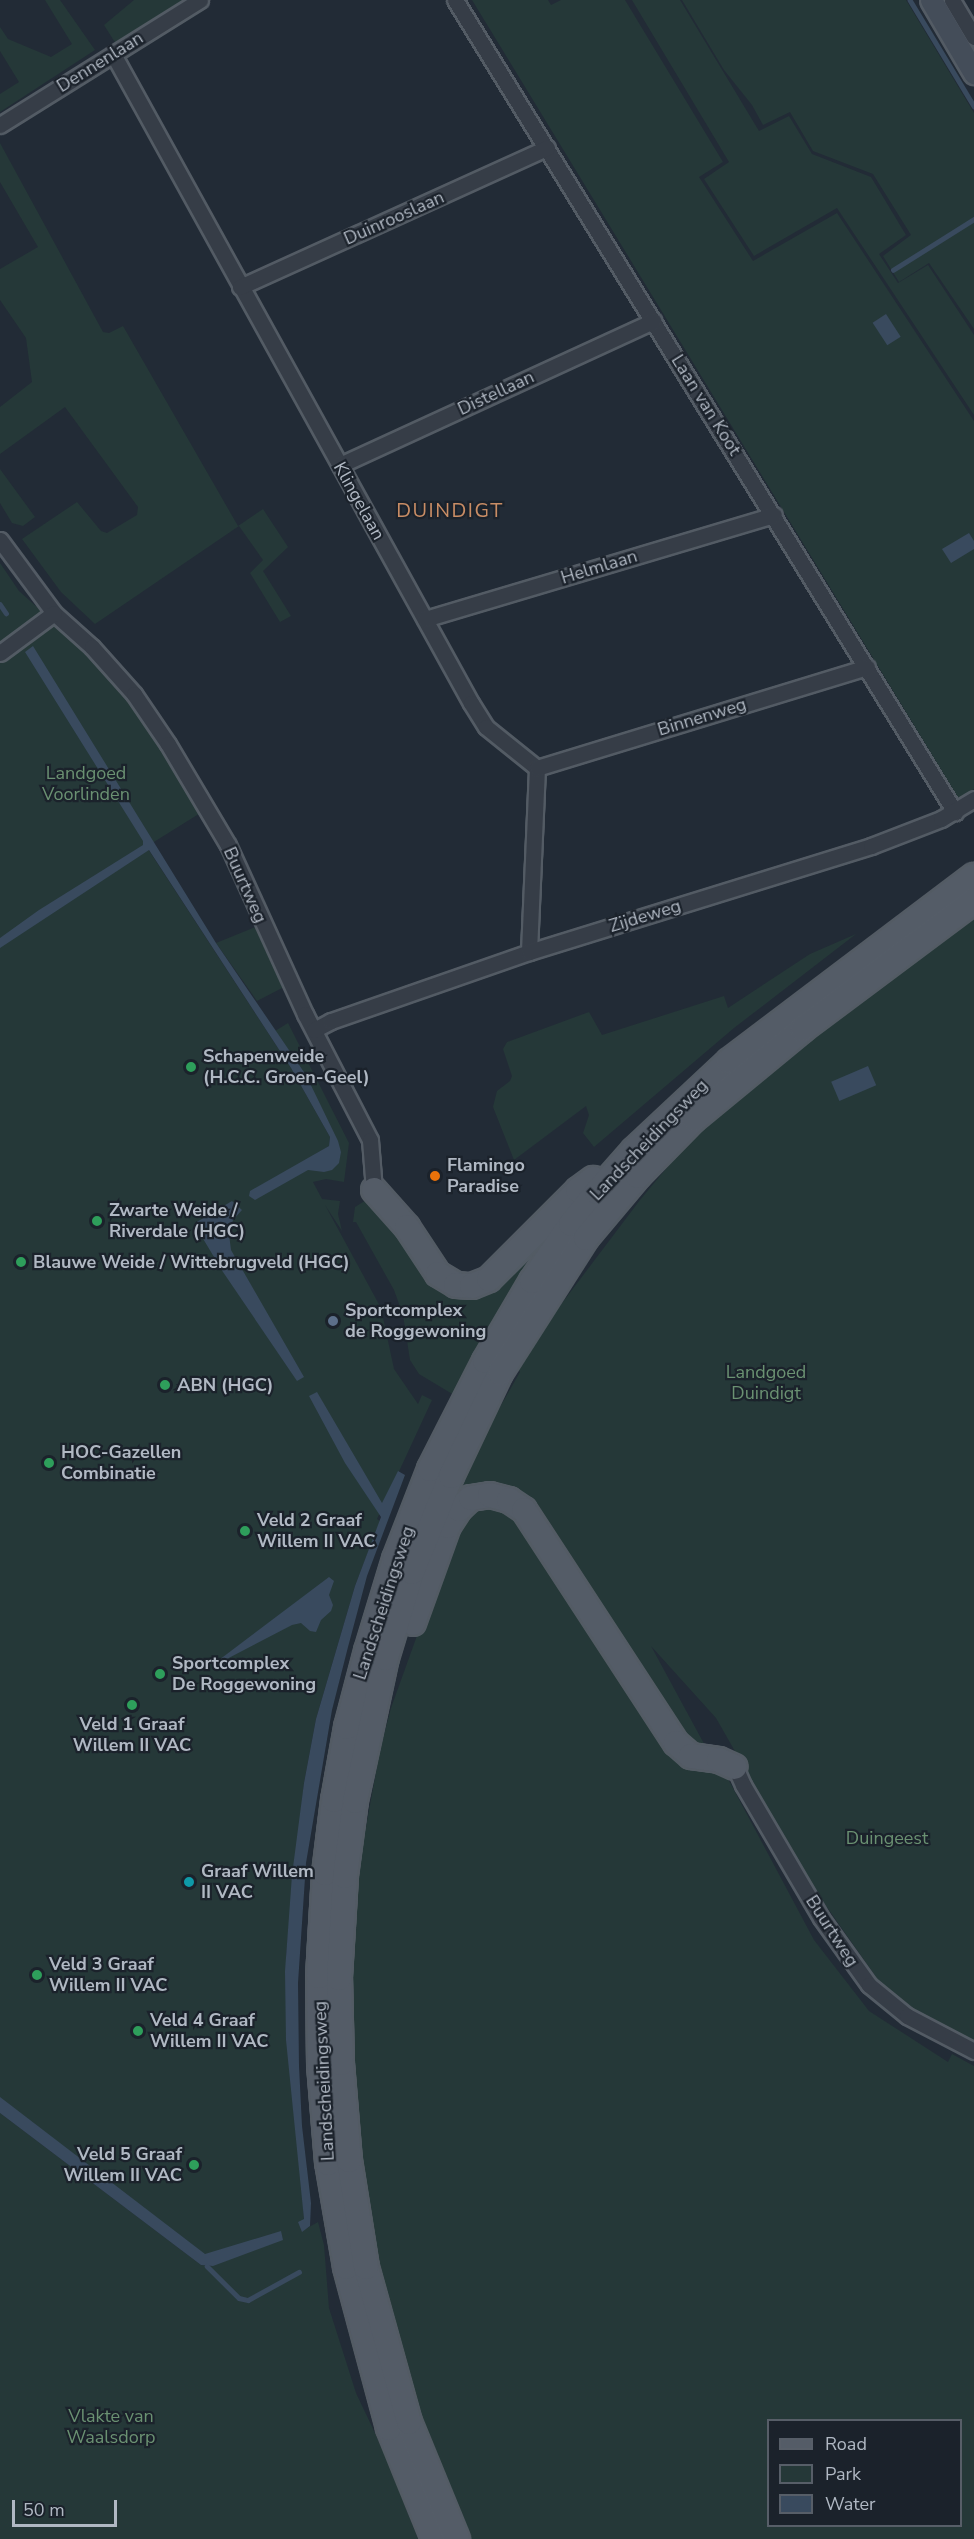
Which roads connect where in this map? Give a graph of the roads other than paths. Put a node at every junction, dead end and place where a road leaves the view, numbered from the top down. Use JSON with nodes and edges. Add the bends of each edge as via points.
{"nodes":[{"id":1,"x":200,"y":0,"type":"edge"},
{"id":2,"x":454,"y":0,"type":"edge"},
{"id":3,"x":931,"y":0,"type":"edge"},
{"id":4,"x":952,"y":0,"type":"edge"},
{"id":5,"x":974,"y":37,"type":"edge"},
{"id":6,"x":113,"y":54,"type":"junction"},
{"id":7,"x":974,"y":73,"type":"edge"},
{"id":8,"x":0,"y":125,"type":"edge"},
{"id":9,"x":547,"y":148,"type":"junction"},
{"id":10,"x":240,"y":287,"type":"junction"},
{"id":11,"x":653,"y":321,"type":"junction"},
{"id":12,"x":339,"y":465,"type":"junction"},
{"id":13,"x":774,"y":515,"type":"junction"},
{"id":14,"x":0,"y":540,"type":"edge"},
{"id":15,"x":54,"y":614,"type":"junction"},
{"id":16,"x":425,"y":619,"type":"junction"},
{"id":17,"x":0,"y":653,"type":"edge"},
{"id":18,"x":867,"y":667,"type":"junction"},
{"id":19,"x":537,"y":768,"type":"junction"},
{"id":20,"x":974,"y":800,"type":"edge"},
{"id":21,"x":956,"y":812,"type":"junction"},
{"id":22,"x":974,"y":876,"type":"edge"},
{"id":23,"x":974,"y":901,"type":"edge"},
{"id":24,"x":530,"y":952,"type":"junction"},
{"id":25,"x":314,"y":1030,"type":"junction"},
{"id":26,"x":634,"y":1150,"type":"junction"},
{"id":27,"x":374,"y":1190,"type":"joint"},
{"id":28,"x":369,"y":1727,"type":"junction"},
{"id":29,"x":735,"y":1767,"type":"joint"},
{"id":30,"x":974,"y":2051,"type":"edge"},
{"id":31,"x":434,"y":2539,"type":"edge"},
{"id":32,"x":457,"y":2539,"type":"edge"}],
"edges":[{"from":1,"to":6,"type":"street","name":"Dennenlaan"},
{"from":2,"to":9,"type":"street","name":"Laan van Koot"},
{"from":3,"to":7,"type":"street"},
{"from":4,"to":5,"type":"street"},
{"from":6,"to":8,"type":"street","name":"Dennenlaan"},
{"from":6,"to":10,"type":"street","name":"Klingelaan"},
{"from":9,"to":10,"type":"street","name":"Duinrooslaan"},
{"from":9,"to":11,"type":"street","name":"Laan van Koot"},
{"from":10,"to":12,"type":"street","name":"Klingelaan"},
{"from":11,"to":12,"type":"street","name":"Distellaan"},
{"from":11,"to":13,"type":"street","name":"Laan van Koot"},
{"from":12,"to":16,"type":"street","name":"Klingelaan"},
{"from":13,"to":16,"type":"street","name":"Helmlaan"},
{"from":13,"to":18,"type":"street","name":"Laan van Koot"},
{"from":14,"to":15,"type":"street","name":"Buurtweg"},
{"from":15,"to":17,"type":"street"},
{"from":15,"to":25,"type":"street","name":"Buurtweg","via":[[92,647],[135,694],[168,744],[228,845]]},
{"from":16,"to":19,"type":"street","name":"Klingelaan","via":[[486,726]]},
{"from":18,"to":19,"type":"street","name":"Binnenweg"},
{"from":18,"to":21,"type":"street","name":"Laan van Koot"},
{"from":19,"to":24,"type":"street"},
{"from":20,"to":21,"type":"street","name":"Zijdeweg"},
{"from":21,"to":24,"type":"street","name":"Zijdeweg","via":[[871,846]]},
{"from":22,"to":26,"type":"main road","name":"Landscheidingsweg","via":[[729,1061]]},
{"from":23,"to":28,"type":"main road","name":"Landscheidingsweg","via":[[803,1029],[694,1119],[638,1176],[586,1238],[500,1373],[451,1476],[412,1572]]},
{"from":24,"to":25,"type":"street","name":"Zijdeweg"},
{"from":25,"to":27,"type":"street","name":"Buurtweg","via":[[369,1140]]},
{"from":26,"to":27,"type":"main road","via":[[578,1190],[489,1279],[472,1286],[456,1285],[438,1274],[407,1227]]},
{"from":26,"to":31,"type":"main road","name":"Landscheidingsweg","via":[[571,1224],[532,1281],[485,1361],[430,1469],[395,1559],[367,1651],[347,1727],[334,1800],[319,1976],[320,2066],[335,2215],[365,2345],[390,2428]]},
{"from":28,"to":29,"type":"main road","via":[[393,1685],[448,1526],[471,1498],[490,1495],[509,1500],[524,1510],[676,1743],[692,1755]]},
{"from":28,"to":32,"type":"main road","name":"Landscheidingsweg","via":[[345,1876],[339,1978],[349,2160],[366,2267],[387,2347],[409,2422]]},
{"from":29,"to":30,"type":"street","name":"Buurtweg","via":[[821,1918],[869,1985],[906,2016]]}]}
